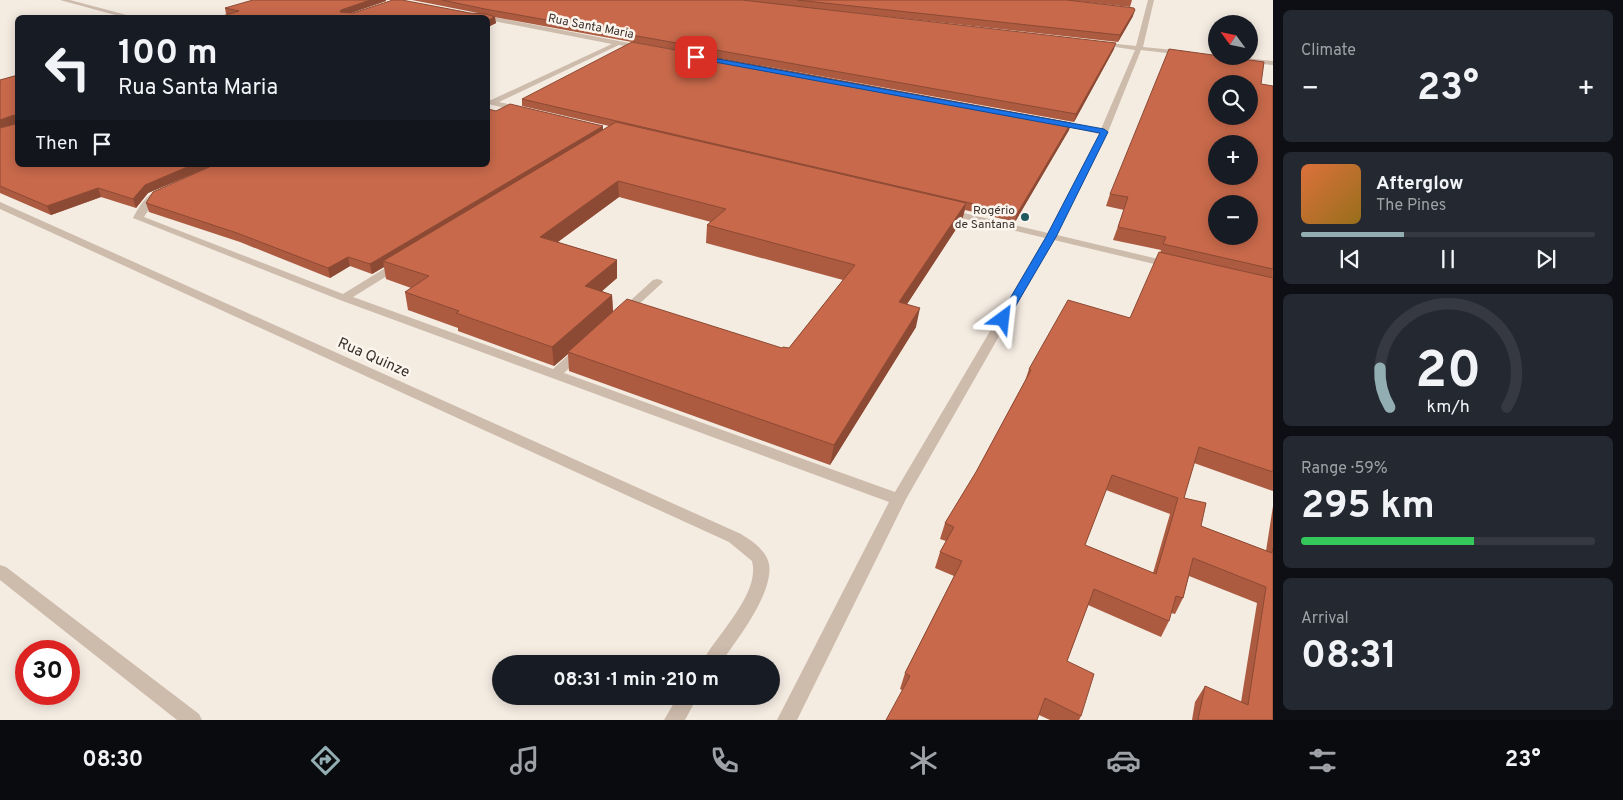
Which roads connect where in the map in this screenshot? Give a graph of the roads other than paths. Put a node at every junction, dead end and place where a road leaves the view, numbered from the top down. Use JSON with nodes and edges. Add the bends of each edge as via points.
{"nodes":[{"id":1,"x":63,"y":0,"type":"edge"},
{"id":2,"x":1145,"y":8,"type":"edge"},
{"id":3,"x":123,"y":15,"type":"edge"},
{"id":4,"x":490,"y":18,"type":"edge"},
{"id":5,"x":618,"y":43,"type":"junction"},
{"id":6,"x":1090,"y":43,"type":"edge"},
{"id":7,"x":1139,"y":48,"type":"junction"},
{"id":8,"x":657,"y":50,"type":"edge"},
{"id":9,"x":1196,"y":54,"type":"edge"},
{"id":10,"x":1258,"y":61,"type":"edge"},
{"id":11,"x":1273,"y":63,"type":"edge"},
{"id":12,"x":490,"y":102,"type":"edge"},
{"id":13,"x":530,"y":112,"type":"edge"},
{"id":14,"x":1046,"y":121,"type":"edge"},
{"id":15,"x":1104,"y":132,"type":"junction"},
{"id":16,"x":169,"y":190,"type":"edge"},
{"id":17,"x":0,"y":205,"type":"edge"},
{"id":18,"x":935,"y":209,"type":"edge"},
{"id":19,"x":1051,"y":237,"type":"junction"},
{"id":20,"x":412,"y":257,"type":"edge"},
{"id":21,"x":1176,"y":266,"type":"edge"},
{"id":22,"x":657,"y":282,"type":"dead end"},
{"id":23,"x":344,"y":298,"type":"junction"},
{"id":24,"x":613,"y":322,"type":"edge"},
{"id":25,"x":591,"y":342,"type":"edge"},
{"id":26,"x":554,"y":374,"type":"junction"},
{"id":27,"x":898,"y":499,"type":"junction"},
{"id":28,"x":0,"y":571,"type":"edge"},
{"id":29,"x":716,"y":655,"type":"edge"},
{"id":30,"x":683,"y":705,"type":"edge"},
{"id":31,"x":192,"y":720,"type":"edge"},
{"id":32,"x":674,"y":720,"type":"edge"},
{"id":33,"x":787,"y":720,"type":"edge"}],
"edges":[{"from":1,"to":3,"type":"street"},
{"from":2,"to":7,"type":"street"},
{"from":4,"to":5,"type":"street","name":"Rua Santa Maria"},
{"from":5,"to":8,"type":"street","name":"Rua Santa Maria"},
{"from":5,"to":12,"type":"street"},
{"from":6,"to":7,"type":"street"},
{"from":7,"to":9,"type":"street"},
{"from":7,"to":15,"type":"street"},
{"from":10,"to":11,"type":"street"},
{"from":12,"to":13,"type":"street"},
{"from":14,"to":15,"type":"street"},
{"from":15,"to":19,"type":"street"},
{"from":16,"to":23,"type":"street","via":[[152,197],[138,218]]},
{"from":17,"to":29,"type":"street","name":"Rua Quinze","via":[[735,538],[751,549],[762,564],[761,577],[756,593]]},
{"from":18,"to":19,"type":"street"},
{"from":19,"to":21,"type":"street"},
{"from":19,"to":27,"type":"street"},
{"from":20,"to":23,"type":"street"},
{"from":22,"to":24,"type":"street"},
{"from":23,"to":26,"type":"street"},
{"from":25,"to":26,"type":"street"},
{"from":26,"to":27,"type":"street"},
{"from":27,"to":33,"type":"street"},
{"from":28,"to":31,"type":"street"},
{"from":30,"to":32,"type":"street"}]}
